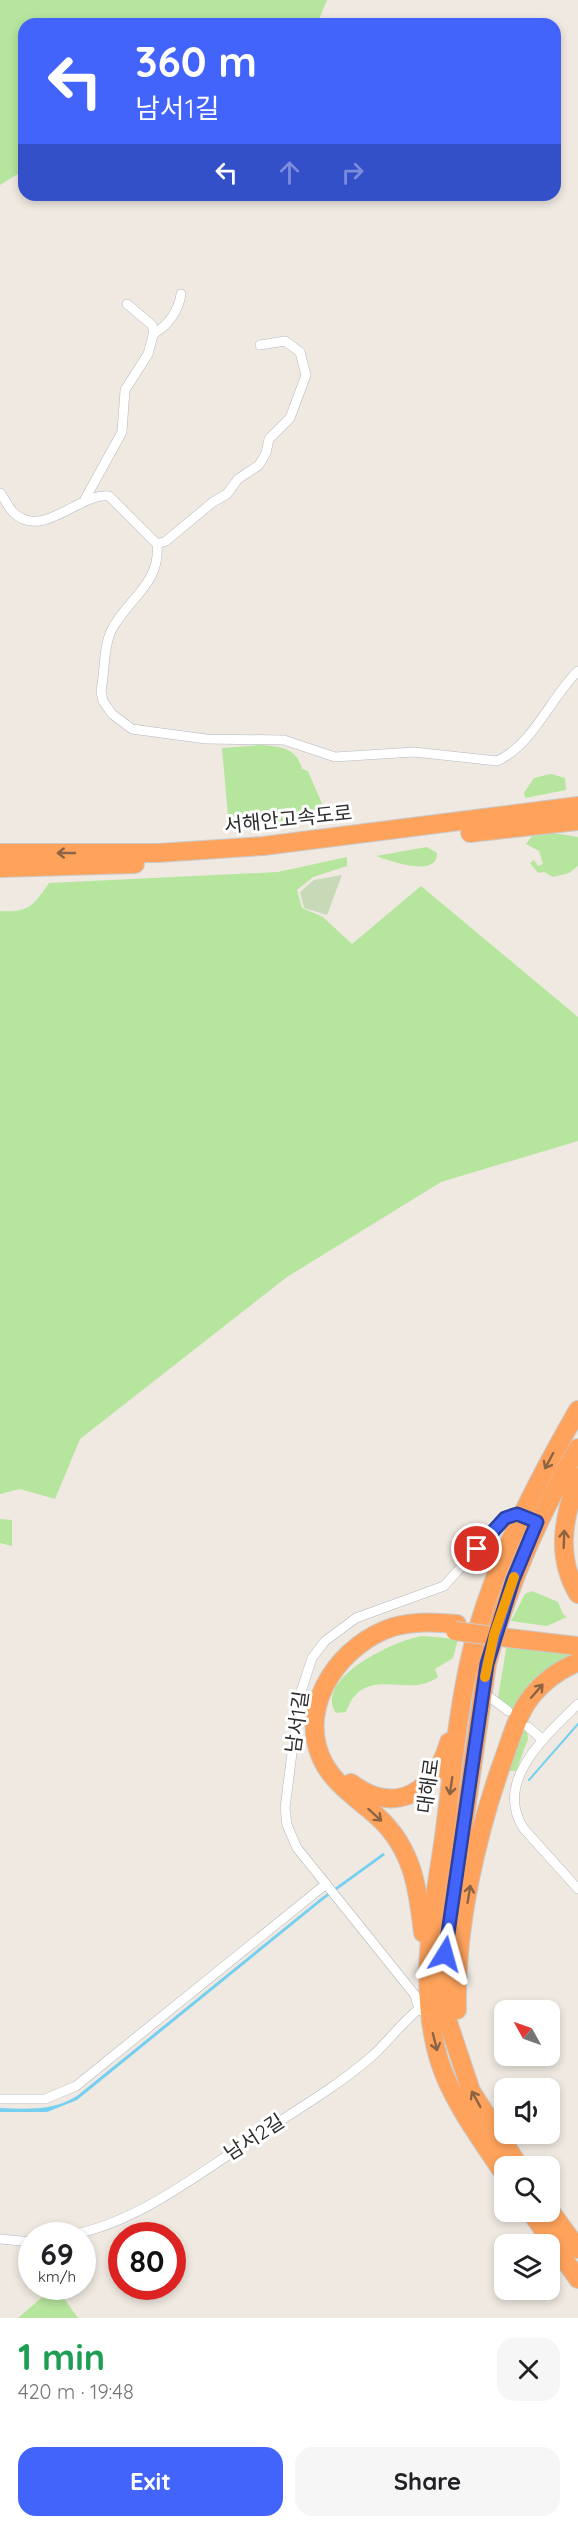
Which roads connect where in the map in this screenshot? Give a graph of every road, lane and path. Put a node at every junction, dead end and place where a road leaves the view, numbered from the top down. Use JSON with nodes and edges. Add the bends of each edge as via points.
{"nodes":[{"id":1,"x":181,"y":294,"type":"dead end"},
{"id":2,"x":126,"y":304,"type":"dead end"},
{"id":3,"x":153,"y":334,"type":"junction"},
{"id":4,"x":260,"y":345,"type":"dead end"},
{"id":5,"x":0,"y":493,"type":"edge"},
{"id":6,"x":85,"y":499,"type":"junction"},
{"id":7,"x":157,"y":544,"type":"junction"},
{"id":8,"x":578,"y":671,"type":"edge"},
{"id":9,"x":578,"y":806,"type":"edge"},
{"id":10,"x":542,"y":818,"type":"junction"},
{"id":11,"x":578,"y":821,"type":"edge"},
{"id":12,"x":0,"y":853,"type":"edge"},
{"id":13,"x":0,"y":868,"type":"edge"},
{"id":14,"x":578,"y":1410,"type":"edge"},
{"id":15,"x":578,"y":1448,"type":"edge"},
{"id":16,"x":578,"y":1477,"type":"edge"},
{"id":17,"x":529,"y":1519,"type":"junction"},
{"id":18,"x":578,"y":1594,"type":"edge"},
{"id":19,"x":456,"y":1627,"type":"junction"},
{"id":20,"x":518,"y":1634,"type":"junction"},
{"id":21,"x":578,"y":1635,"type":"edge"},
{"id":22,"x":578,"y":1646,"type":"edge"},
{"id":23,"x":578,"y":1662,"type":"edge"},
{"id":24,"x":467,"y":1677,"type":"junction"},
{"id":25,"x":483,"y":1692,"type":"junction"},
{"id":26,"x":578,"y":1704,"type":"edge"},
{"id":27,"x":508,"y":1711,"type":"dead end"},
{"id":28,"x":528,"y":1727,"type":"dead end"},
{"id":29,"x":543,"y":1740,"type":"junction"},
{"id":30,"x":327,"y":1886,"type":"junction"},
{"id":31,"x":578,"y":1889,"type":"edge"},
{"id":32,"x":428,"y":1982,"type":"junction"},
{"id":33,"x":425,"y":2012,"type":"junction"},
{"id":34,"x":466,"y":2077,"type":"junction"},
{"id":35,"x":0,"y":2099,"type":"edge"},
{"id":36,"x":512,"y":2156,"type":"edge"},
{"id":37,"x":494,"y":2158,"type":"edge"},
{"id":38,"x":538,"y":2222,"type":"edge"},
{"id":39,"x":558,"y":2222,"type":"edge"},
{"id":40,"x":96,"y":2228,"type":"edge"},
{"id":41,"x":0,"y":2239,"type":"edge"},
{"id":42,"x":18,"y":2241,"type":"edge"},
{"id":43,"x":578,"y":2249,"type":"edge"},
{"id":44,"x":578,"y":2279,"type":"edge"}],
"edges":[{"from":1,"to":3,"type":"street","via":[[170,320]]},
{"from":2,"to":3,"type":"street","via":[[148,319]]},
{"from":3,"to":6,"type":"street","via":[[148,354],[125,390],[122,432]]},
{"from":4,"to":7,"type":"street","via":[[285,341],[300,352],[305,363],[302,391],[290,418],[269,439],[258,465],[238,479],[227,494]]},
{"from":5,"to":6,"type":"street","via":[[13,512],[37,523]]},
{"from":6,"to":7,"type":"street","via":[[109,495]]},
{"from":7,"to":8,"type":"street","via":[[158,557],[148,583],[112,630],[101,691],[112,714],[132,729],[206,740],[284,740],[335,757],[414,752],[497,761],[520,745]]},
{"from":9,"to":10,"type":"highway","name":"서해안고속도로"},
{"from":10,"to":11,"type":"highway","name":"서해안고속도로"},
{"from":10,"to":12,"type":"highway","name":"서해안고속도로","one_way":true,"via":[[158,853]]},
{"from":10,"to":13,"type":"highway","name":"서해안고속도로","via":[[226,860]]},
{"from":14,"to":17,"type":"highway","name":"대해로","one_way":true},
{"from":15,"to":17,"type":"highway","name":"대해로"},
{"from":18,"to":16,"type":"highway","one_way":true,"via":[[567,1571],[563,1546],[568,1507]]},
{"from":17,"to":24,"type":"highway","name":"대해로","via":[[489,1594]]},
{"from":17,"to":25,"type":"highway","name":"대해로","via":[[487,1664]]},
{"from":17,"to":30,"type":"street","name":"남서1길","via":[[505,1518],[444,1586],[356,1618],[325,1641],[312,1658],[299,1698],[285,1816],[297,1848]]},
{"from":19,"to":20,"type":"highway","bridge":true},
{"from":19,"to":24,"type":"highway","via":[[392,1635],[363,1650],[347,1665],[334,1683],[323,1713],[324,1743],[335,1767],[355,1787],[380,1797],[408,1796],[423,1788],[435,1776],[444,1757]]},
{"from":19,"to":32,"type":"highway","one_way":true,"via":[[427,1622],[404,1624],[363,1642],[347,1655],[326,1683],[314,1719],[317,1746],[328,1771],[385,1824],[409,1859],[419,1892]]},
{"from":20,"to":21,"type":"highway"},
{"from":20,"to":22,"type":"highway"},
{"from":34,"to":23,"type":"highway","one_way":true,"via":[[457,2023],[458,1979],[473,1870],[489,1805],[525,1706],[550,1676]]},
{"from":24,"to":32,"type":"highway","name":"대해로","one_way":true,"via":[[433,1911]]},
{"from":25,"to":27,"type":"street"},
{"from":25,"to":34,"type":"highway","name":"대해로","via":[[444,1966],[447,2019]]},
{"from":26,"to":29,"type":"street"},
{"from":28,"to":29,"type":"street"},
{"from":29,"to":31,"type":"street","via":[[520,1774],[516,1786],[517,1814],[524,1829]]},
{"from":30,"to":33,"type":"street","name":"남서1길"},
{"from":30,"to":35,"type":"street","via":[[76,2086],[45,2099]]},
{"from":32,"to":33,"type":"highway","name":"대해로"},
{"from":33,"to":37,"type":"highway","name":"대해로","one_way":true,"via":[[453,2091]]},
{"from":33,"to":40,"type":"street","name":"남서2길","via":[[317,2096],[138,2211]]},
{"from":36,"to":34,"type":"highway","name":"대해로","one_way":true},
{"from":38,"to":44,"type":"highway"},
{"from":39,"to":43,"type":"highway"},
{"from":41,"to":42,"type":"street"}]}
